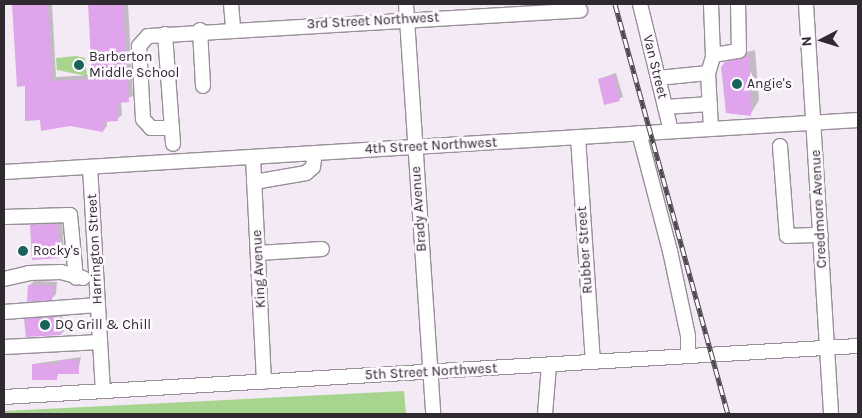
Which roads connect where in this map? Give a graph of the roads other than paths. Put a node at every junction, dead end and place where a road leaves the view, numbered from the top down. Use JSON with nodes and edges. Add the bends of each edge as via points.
{"nodes":[{"id":1,"x":231,"y":4,"type":"edge"},
{"id":2,"x":406,"y":4,"type":"edge"},
{"id":3,"x":640,"y":4,"type":"edge"},
{"id":4,"x":711,"y":4,"type":"edge"},
{"id":5,"x":738,"y":4,"type":"edge"},
{"id":6,"x":806,"y":4,"type":"edge"},
{"id":7,"x":580,"y":10,"type":"dead end"},
{"id":8,"x":406,"y":19,"type":"junction"},
{"id":9,"x":233,"y":29,"type":"junction"},
{"id":10,"x":200,"y":30,"type":"junction"},
{"id":11,"x":165,"y":34,"type":"junction"},
{"id":12,"x":713,"y":54,"type":"junction"},
{"id":13,"x":708,"y":73,"type":"junction"},
{"id":14,"x":658,"y":78,"type":"junction"},
{"id":15,"x":203,"y":86,"type":"dead end"},
{"id":16,"x":710,"y":104,"type":"junction"},
{"id":17,"x":665,"y":107,"type":"junction"},
{"id":18,"x":858,"y":120,"type":"edge"},
{"id":19,"x":815,"y":123,"type":"junction"},
{"id":20,"x":172,"y":128,"type":"junction"},
{"id":21,"x":711,"y":129,"type":"junction"},
{"id":22,"x":671,"y":131,"type":"junction"},
{"id":23,"x":639,"y":133,"type":"junction"},
{"id":24,"x":578,"y":138,"type":"junction"},
{"id":25,"x":173,"y":144,"type":"dead end"},
{"id":26,"x":780,"y":146,"type":"dead end"},
{"id":27,"x":414,"y":147,"type":"junction"},
{"id":28,"x":315,"y":153,"type":"junction"},
{"id":29,"x":253,"y":157,"type":"junction"},
{"id":30,"x":90,"y":167,"type":"junction"},
{"id":31,"x":4,"y":172,"type":"edge"},
{"id":32,"x":254,"y":182,"type":"junction"},
{"id":33,"x":4,"y":217,"type":"edge"},
{"id":34,"x":93,"y":226,"type":"junction"},
{"id":35,"x":72,"y":227,"type":"junction"},
{"id":36,"x":821,"y":235,"type":"junction"},
{"id":37,"x":322,"y":249,"type":"dead end"},
{"id":38,"x":258,"y":253,"type":"junction"},
{"id":39,"x":96,"y":277,"type":"junction"},
{"id":40,"x":76,"y":278,"type":"junction"},
{"id":41,"x":4,"y":280,"type":"edge"},
{"id":42,"x":98,"y":305,"type":"junction"},
{"id":43,"x":4,"y":312,"type":"edge"},
{"id":44,"x":100,"y":342,"type":"junction"},
{"id":45,"x":858,"y":346,"type":"edge"},
{"id":46,"x":4,"y":347,"type":"edge"},
{"id":47,"x":827,"y":348,"type":"junction"},
{"id":48,"x":688,"y":356,"type":"junction"},
{"id":49,"x":593,"y":362,"type":"junction"},
{"id":50,"x":549,"y":365,"type":"junction"},
{"id":51,"x":430,"y":372,"type":"junction"},
{"id":52,"x":264,"y":382,"type":"junction"},
{"id":53,"x":103,"y":391,"type":"junction"},
{"id":54,"x":4,"y":397,"type":"edge"},
{"id":55,"x":433,"y":414,"type":"edge"},
{"id":56,"x":545,"y":414,"type":"edge"},
{"id":57,"x":832,"y":414,"type":"edge"}],
"edges":[{"from":1,"to":9,"type":"street"},
{"from":2,"to":8,"type":"street","name":"Brady Avenue"},
{"from":3,"to":14,"type":"street","name":"Van Street"},
{"from":4,"to":12,"type":"street"},
{"from":5,"to":12,"type":"street","via":[[739,51]]},
{"from":6,"to":19,"type":"street","name":"Creedmore Avenue"},
{"from":7,"to":8,"type":"street","name":"3rd Street Northwest"},
{"from":8,"to":9,"type":"street","name":"3rd Street Northwest"},
{"from":8,"to":27,"type":"street","name":"Brady Avenue"},
{"from":9,"to":10,"type":"street","name":"3rd Street Northwest"},
{"from":10,"to":11,"type":"street","name":"3rd Street Northwest"},
{"from":10,"to":15,"type":"street"},
{"from":11,"to":20,"type":"street"},
{"from":11,"to":20,"type":"street","name":"3rd Street Northwest","via":[[148,36],[139,46],[143,119],[151,128]]},
{"from":12,"to":13,"type":"street"},
{"from":13,"to":14,"type":"street"},
{"from":13,"to":16,"type":"street"},
{"from":14,"to":17,"type":"street","name":"Van Street"},
{"from":16,"to":17,"type":"street"},
{"from":16,"to":21,"type":"street"},
{"from":17,"to":22,"type":"street","name":"Van Street"},
{"from":18,"to":19,"type":"street","name":"4th Street Northwest"},
{"from":19,"to":21,"type":"street","name":"4th Street Northwest"},
{"from":19,"to":36,"type":"street","name":"Creedmore Avenue"},
{"from":20,"to":25,"type":"street"},
{"from":21,"to":22,"type":"street","name":"4th Street Northwest"},
{"from":22,"to":23,"type":"street","name":"4th Street Northwest"},
{"from":23,"to":24,"type":"street","name":"4th Street Northwest"},
{"from":23,"to":48,"type":"street","via":[[670,251],[688,336]]},
{"from":24,"to":27,"type":"street","name":"4th Street Northwest"},
{"from":24,"to":49,"type":"street","name":"Rubber Street"},
{"from":26,"to":36,"type":"street","via":[[787,236]]},
{"from":27,"to":28,"type":"street","name":"4th Street Northwest"},
{"from":27,"to":51,"type":"street","name":"Brady Avenue"},
{"from":28,"to":29,"type":"street","name":"4th Street Northwest"},
{"from":28,"to":32,"type":"street","via":[[313,167],[306,173]]},
{"from":29,"to":30,"type":"street","name":"4th Street Northwest"},
{"from":29,"to":32,"type":"street","name":"King Avenue"},
{"from":30,"to":31,"type":"street","name":"4th Street Northwest"},
{"from":30,"to":34,"type":"street","name":"Harrington Street"},
{"from":32,"to":38,"type":"street","name":"King Avenue"},
{"from":33,"to":35,"type":"street","via":[[62,213],[72,218]]},
{"from":34,"to":35,"type":"street"},
{"from":34,"to":39,"type":"street","name":"Harrington Street"},
{"from":35,"to":40,"type":"street"},
{"from":36,"to":47,"type":"street","name":"Creedmore Avenue"},
{"from":37,"to":38,"type":"street"},
{"from":38,"to":52,"type":"street","name":"King Avenue"},
{"from":39,"to":40,"type":"street"},
{"from":39,"to":42,"type":"street","name":"Harrington Street"},
{"from":40,"to":41,"type":"street","via":[[61,272],[29,273]]},
{"from":42,"to":43,"type":"street"},
{"from":42,"to":44,"type":"street","name":"Harrington Street"},
{"from":44,"to":46,"type":"street"},
{"from":44,"to":53,"type":"street","name":"Harrington Street"},
{"from":45,"to":47,"type":"street","name":"5th Street Northwest"},
{"from":47,"to":48,"type":"street","name":"5th Street Northwest"},
{"from":47,"to":57,"type":"street","name":"Creedmore Avenue"},
{"from":48,"to":49,"type":"street","name":"5th Street Northwest"},
{"from":49,"to":50,"type":"street","name":"5th Street Northwest"},
{"from":50,"to":51,"type":"street","name":"5th Street Northwest"},
{"from":50,"to":56,"type":"street"},
{"from":51,"to":52,"type":"street","name":"5th Street Northwest"},
{"from":51,"to":55,"type":"street","name":"Brady Avenue"},
{"from":52,"to":53,"type":"street","name":"5th Street Northwest"},
{"from":53,"to":54,"type":"street","name":"5th Street Northwest"}]}
